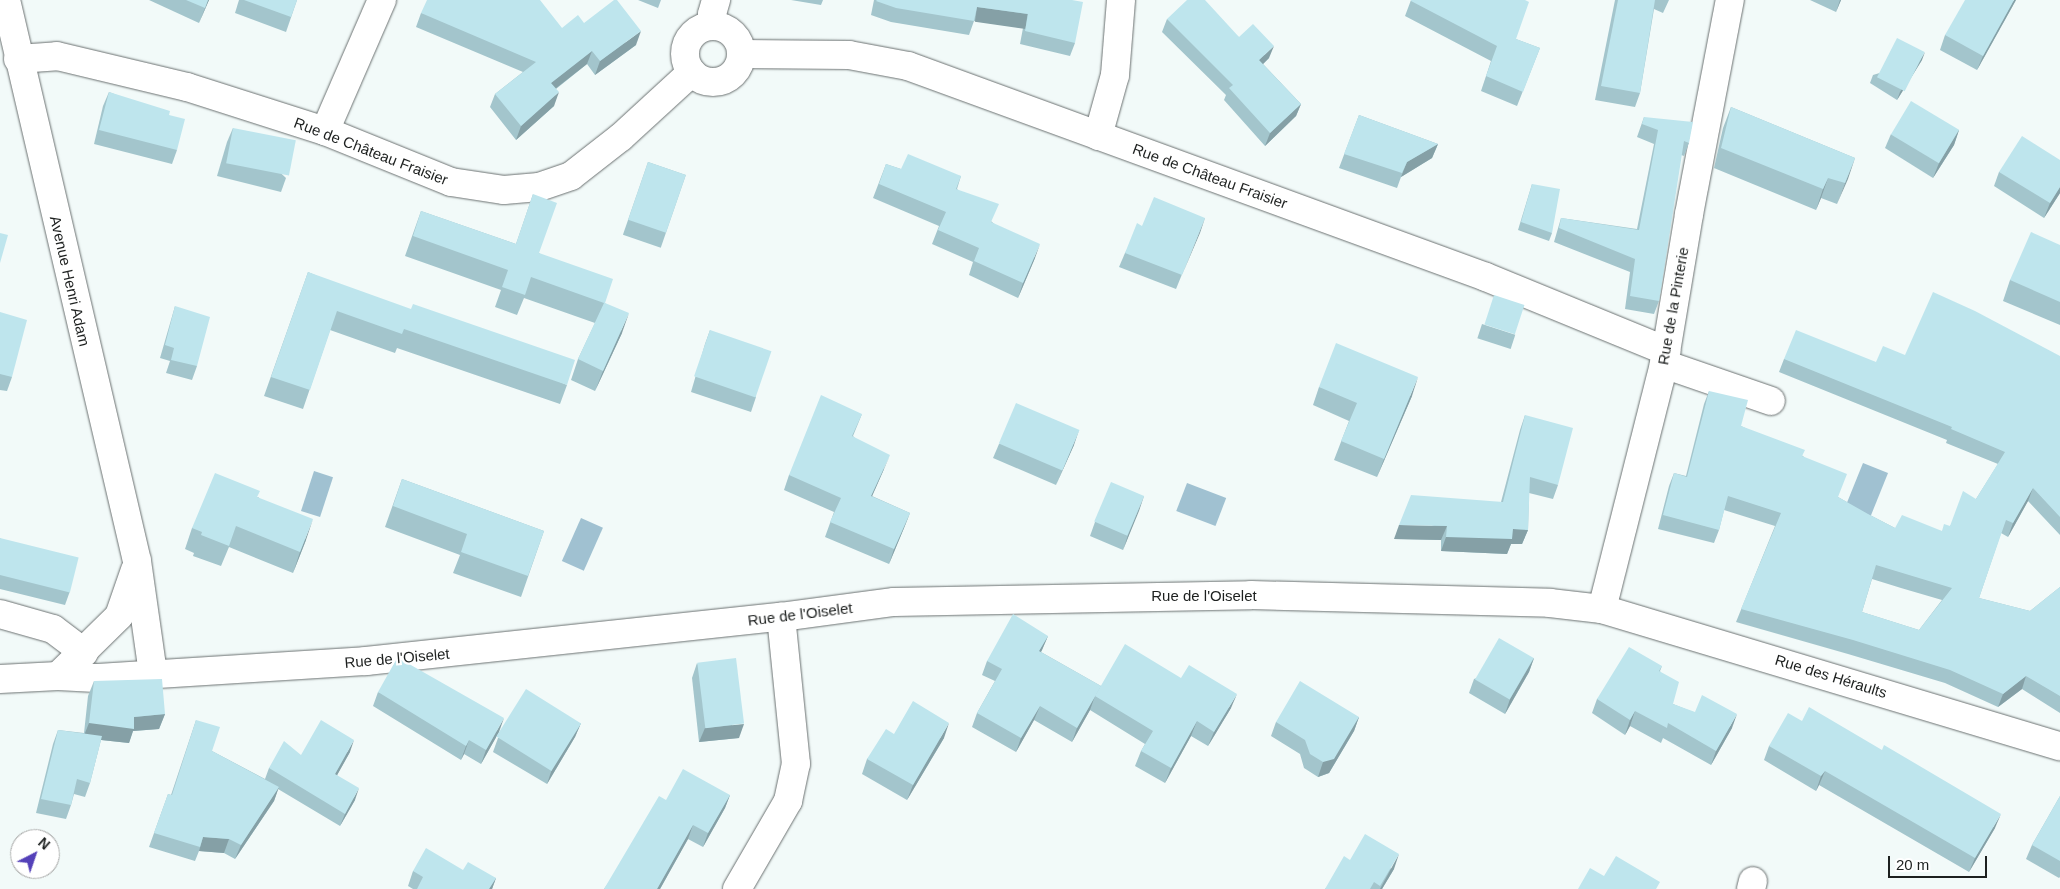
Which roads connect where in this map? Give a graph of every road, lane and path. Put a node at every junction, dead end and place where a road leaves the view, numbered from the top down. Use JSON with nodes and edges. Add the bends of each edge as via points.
{"nodes":[{"id":1,"x":6,"y":0,"type":"edge"},
{"id":2,"x":382,"y":0,"type":"edge"},
{"id":3,"x":1121,"y":0,"type":"edge"},
{"id":4,"x":1730,"y":0,"type":"edge"},
{"id":5,"x":715,"y":12,"type":"edge"},
{"id":6,"x":742,"y":54,"type":"junction"},
{"id":7,"x":18,"y":59,"type":"junction"},
{"id":8,"x":692,"y":72,"type":"junction"},
{"id":9,"x":325,"y":131,"type":"junction"},
{"id":10,"x":1098,"y":136,"type":"junction"},
{"id":11,"x":1665,"y":358,"type":"junction"},
{"id":12,"x":1771,"y":401,"type":"dead end"},
{"id":13,"x":137,"y":561,"type":"junction"},
{"id":14,"x":1602,"y":609,"type":"junction"},
{"id":15,"x":0,"y":614,"type":"edge"},
{"id":16,"x":780,"y":617,"type":"junction"},
{"id":17,"x":84,"y":652,"type":"junction"},
{"id":18,"x":153,"y":673,"type":"junction"},
{"id":19,"x":58,"y":676,"type":"junction"},
{"id":20,"x":0,"y":680,"type":"edge"},
{"id":21,"x":2060,"y":746,"type":"edge"},
{"id":22,"x":737,"y":889,"type":"edge"}],
"edges":[{"from":1,"to":7,"type":"street","name":"Avenue Henri Adam"},
{"from":2,"to":9,"type":"street"},
{"from":3,"to":10,"type":"street","via":[[1115,75]]},
{"from":4,"to":11,"type":"street","name":"Rue de la Pinterie","via":[[1690,204]]},
{"from":5,"to":6,"type":"street","via":[[739,40]]},
{"from":5,"to":8,"type":"street","via":[[691,34],[684,48],[685,60]]},
{"from":6,"to":8,"type":"street","via":[[738,70],[716,83],[704,82]]},
{"from":6,"to":10,"type":"street","name":"Rue de Château Fraisier","via":[[849,55],[908,66]]},
{"from":7,"to":9,"type":"street","name":"Rue de Château Fraisier","via":[[56,56],[92,64],[187,87]]},
{"from":7,"to":13,"type":"street","name":"Avenue Henri Adam"},
{"from":8,"to":9,"type":"street","name":"Rue de Château Fraisier","via":[[621,137],[571,176],[539,187],[504,190],[451,182]]},
{"from":10,"to":11,"type":"street","name":"Rue de Château Fraisier","via":[[1486,277]]},
{"from":11,"to":12,"type":"street","name":"Rue de Château Fraisier"},
{"from":11,"to":14,"type":"street","name":"Rue de la Pinterie"},
{"from":13,"to":17,"type":"street","via":[[119,616]]},
{"from":13,"to":18,"type":"street","name":"Avenue Henri Adam"},
{"from":14,"to":16,"type":"street","name":"Rue de l'Oiselet","via":[[1550,603],[1162,596],[894,602]]},
{"from":14,"to":21,"type":"street","name":"Rue des Héraults"},
{"from":15,"to":17,"type":"street","via":[[53,629]]},
{"from":16,"to":18,"type":"street","name":"Rue de l'Oiselet","via":[[366,661]]},
{"from":16,"to":22,"type":"street","via":[[796,764],[788,801]]},
{"from":17,"to":19,"type":"street"},
{"from":18,"to":19,"type":"street","name":"Rue de l'Oiselet","via":[[96,678]]},
{"from":19,"to":20,"type":"street","name":"Rue de l'Oiselet"}]}
